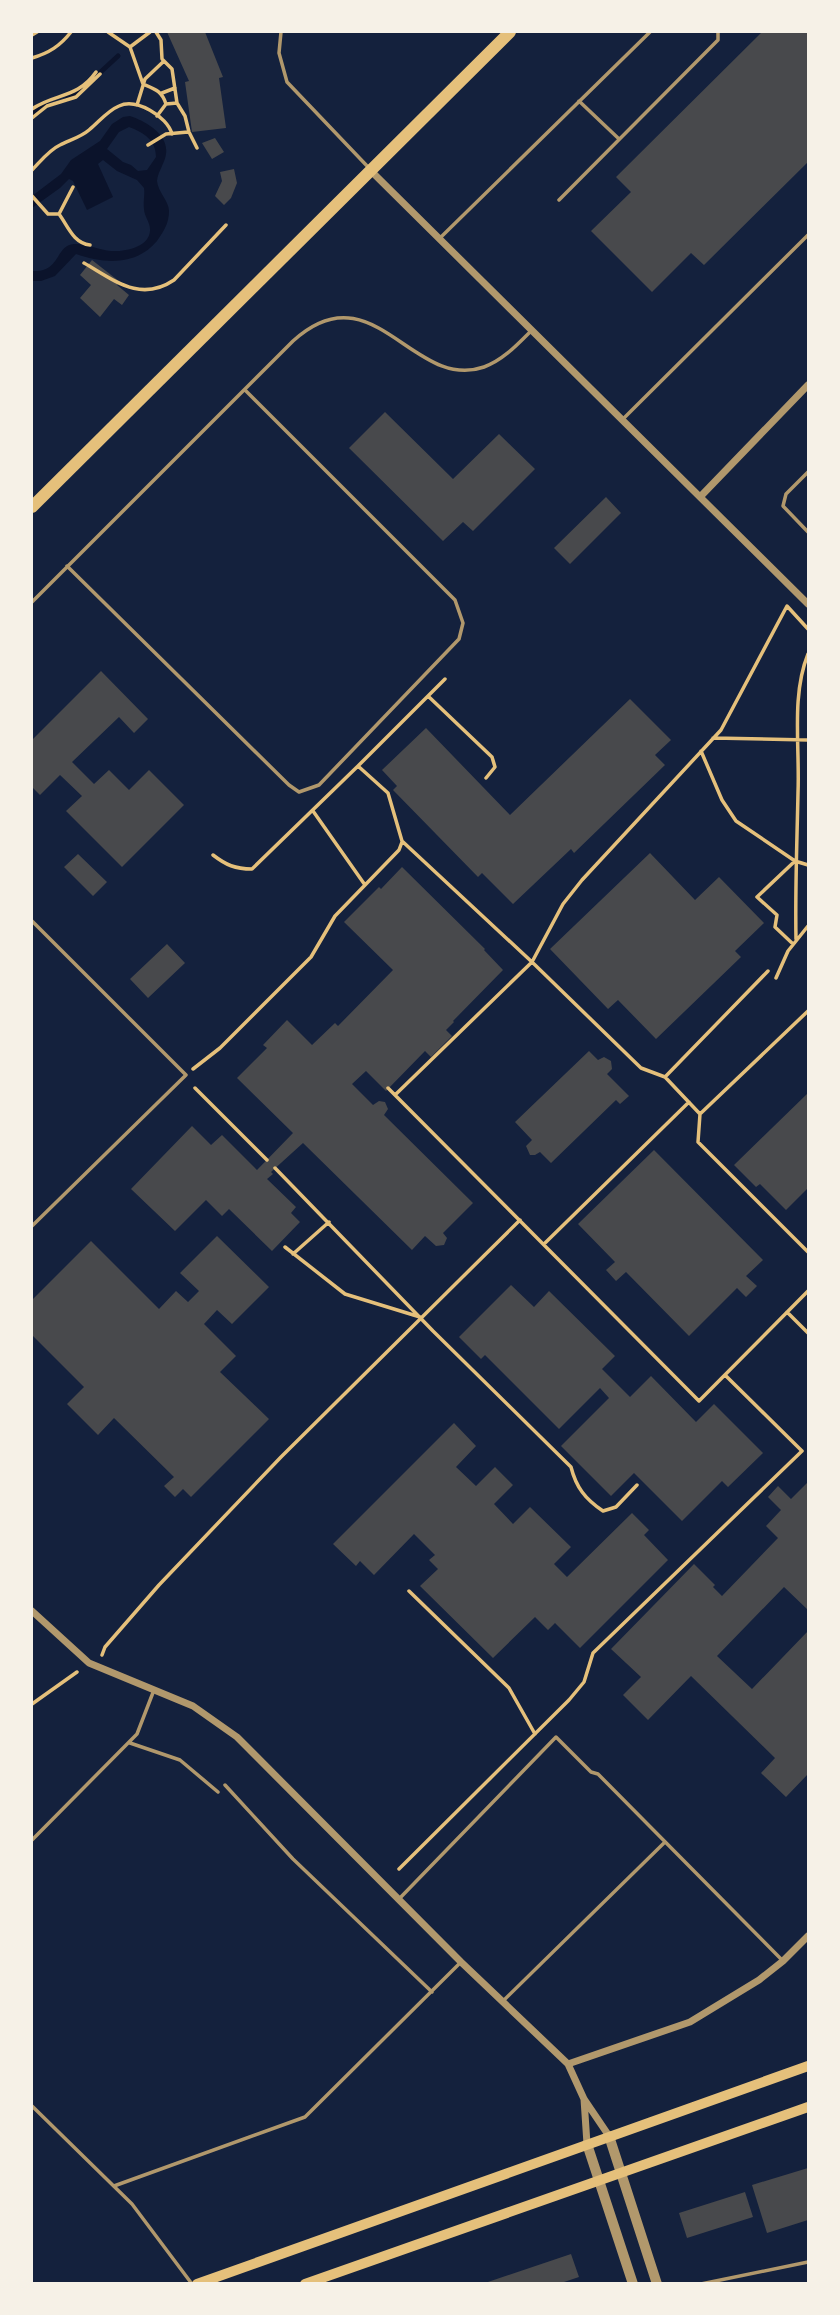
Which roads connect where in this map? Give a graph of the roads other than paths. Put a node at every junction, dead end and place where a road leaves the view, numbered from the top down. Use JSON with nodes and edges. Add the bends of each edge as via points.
{"nodes":[{"id":1,"x":281,"y":32,"type":"edge"},
{"id":2,"x":510,"y":32,"type":"edge"},
{"id":3,"x":650,"y":32,"type":"edge"},
{"id":4,"x":718,"y":32,"type":"edge"},
{"id":5,"x":579,"y":101,"type":"junction"},
{"id":6,"x":619,"y":139,"type":"junction"},
{"id":7,"x":370,"y":170,"type":"junction"},
{"id":8,"x":559,"y":200,"type":"dead end"},
{"id":9,"x":808,"y":235,"type":"edge"},
{"id":10,"x":440,"y":238,"type":"junction"},
{"id":11,"x":533,"y":330,"type":"junction"},
{"id":12,"x":808,"y":385,"type":"edge"},
{"id":13,"x":245,"y":390,"type":"junction"},
{"id":14,"x":623,"y":419,"type":"junction"},
{"id":15,"x":808,"y":472,"type":"edge"},
{"id":16,"x":701,"y":496,"type":"junction"},
{"id":17,"x":32,"y":507,"type":"edge"},
{"id":18,"x":808,"y":532,"type":"edge"},
{"id":19,"x":67,"y":566,"type":"junction"},
{"id":20,"x":32,"y":602,"type":"edge"},
{"id":21,"x":808,"y":604,"type":"edge"},
{"id":22,"x":32,"y":921,"type":"edge"},
{"id":23,"x":32,"y":1226,"type":"edge"},
{"id":24,"x":32,"y":1611,"type":"edge"},
{"id":25,"x":154,"y":1690,"type":"junction"},
{"id":26,"x":130,"y":1743,"type":"junction"},
{"id":27,"x":225,"y":1785,"type":"dead end"},
{"id":28,"x":218,"y":1792,"type":"dead end"},
{"id":29,"x":32,"y":1840,"type":"edge"},
{"id":30,"x":665,"y":1842,"type":"junction"},
{"id":31,"x":399,"y":1899,"type":"junction"},
{"id":32,"x":808,"y":1936,"type":"edge"},
{"id":33,"x":783,"y":1961,"type":"junction"},
{"id":34,"x":461,"y":1962,"type":"junction"},
{"id":35,"x":432,"y":1992,"type":"junction"},
{"id":36,"x":502,"y":2003,"type":"junction"},
{"id":37,"x":568,"y":2064,"type":"junction"},
{"id":38,"x":808,"y":2066,"type":"edge"},
{"id":39,"x":584,"y":2099,"type":"junction"},
{"id":40,"x":32,"y":2106,"type":"edge"},
{"id":41,"x":808,"y":2107,"type":"edge"},
{"id":42,"x":609,"y":2136,"type":"junction"},
{"id":43,"x":587,"y":2144,"type":"junction"},
{"id":44,"x":622,"y":2172,"type":"junction"},
{"id":45,"x":599,"y":2181,"type":"junction"},
{"id":46,"x":114,"y":2186,"type":"junction"},
{"id":47,"x":808,"y":2262,"type":"edge"},
{"id":48,"x":192,"y":2284,"type":"edge"},
{"id":49,"x":197,"y":2284,"type":"edge"},
{"id":50,"x":305,"y":2284,"type":"edge"},
{"id":51,"x":632,"y":2284,"type":"edge"},
{"id":52,"x":657,"y":2284,"type":"edge"},
{"id":53,"x":701,"y":2284,"type":"edge"}],
"edges":[{"from":1,"to":7,"type":"lane","via":[[279,53],[287,82]]},
{"from":2,"to":7,"type":"main road"},
{"from":3,"to":5,"type":"lane"},
{"from":4,"to":6,"type":"lane","via":[[718,40]]},
{"from":5,"to":6,"type":"lane"},
{"from":5,"to":10,"type":"lane"},
{"from":6,"to":8,"type":"lane"},
{"from":7,"to":10,"type":"street"},
{"from":7,"to":17,"type":"main road"},
{"from":9,"to":14,"type":"lane"},
{"from":10,"to":11,"type":"street"},
{"from":11,"to":13,"type":"lane","via":[[500,359],[467,370],[435,363],[364,321],[332,318],[305,331]]},
{"from":11,"to":14,"type":"street"},
{"from":12,"to":16,"type":"street"},
{"from":13,"to":19,"type":"lane"},
{"from":13,"to":19,"type":"lane","via":[[455,600],[463,624],[458,639],[319,785],[299,792],[289,785]]},
{"from":14,"to":16,"type":"street"},
{"from":15,"to":18,"type":"lane","via":[[786,494],[783,506]]},
{"from":16,"to":21,"type":"street"},
{"from":19,"to":20,"type":"lane"},
{"from":22,"to":23,"type":"lane","via":[[186,1075]]},
{"from":24,"to":25,"type":"street","via":[[89,1663]]},
{"from":25,"to":26,"type":"lane"},
{"from":25,"to":31,"type":"street","via":[[193,1706],[237,1737]]},
{"from":26,"to":28,"type":"lane","via":[[180,1760]]},
{"from":26,"to":29,"type":"lane"},
{"from":27,"to":35,"type":"lane","via":[[293,1859]]},
{"from":30,"to":31,"type":"lane","via":[[556,1737]]},
{"from":30,"to":33,"type":"lane"},
{"from":30,"to":36,"type":"lane"},
{"from":31,"to":34,"type":"street"},
{"from":32,"to":33,"type":"street"},
{"from":33,"to":37,"type":"street","via":[[690,2022]]},
{"from":34,"to":35,"type":"lane"},
{"from":34,"to":36,"type":"street"},
{"from":35,"to":46,"type":"lane","via":[[305,2117]]},
{"from":36,"to":37,"type":"street"},
{"from":37,"to":39,"type":"street"},
{"from":38,"to":42,"type":"main road"},
{"from":39,"to":42,"type":"street"},
{"from":39,"to":43,"type":"street"},
{"from":40,"to":46,"type":"lane"},
{"from":41,"to":44,"type":"main road"},
{"from":42,"to":43,"type":"main road"},
{"from":42,"to":44,"type":"street"},
{"from":43,"to":45,"type":"street"},
{"from":43,"to":49,"type":"main road"},
{"from":44,"to":45,"type":"main road"},
{"from":44,"to":52,"type":"street"},
{"from":45,"to":50,"type":"main road"},
{"from":45,"to":51,"type":"street"},
{"from":46,"to":48,"type":"lane"},
{"from":47,"to":53,"type":"lane"}]}
